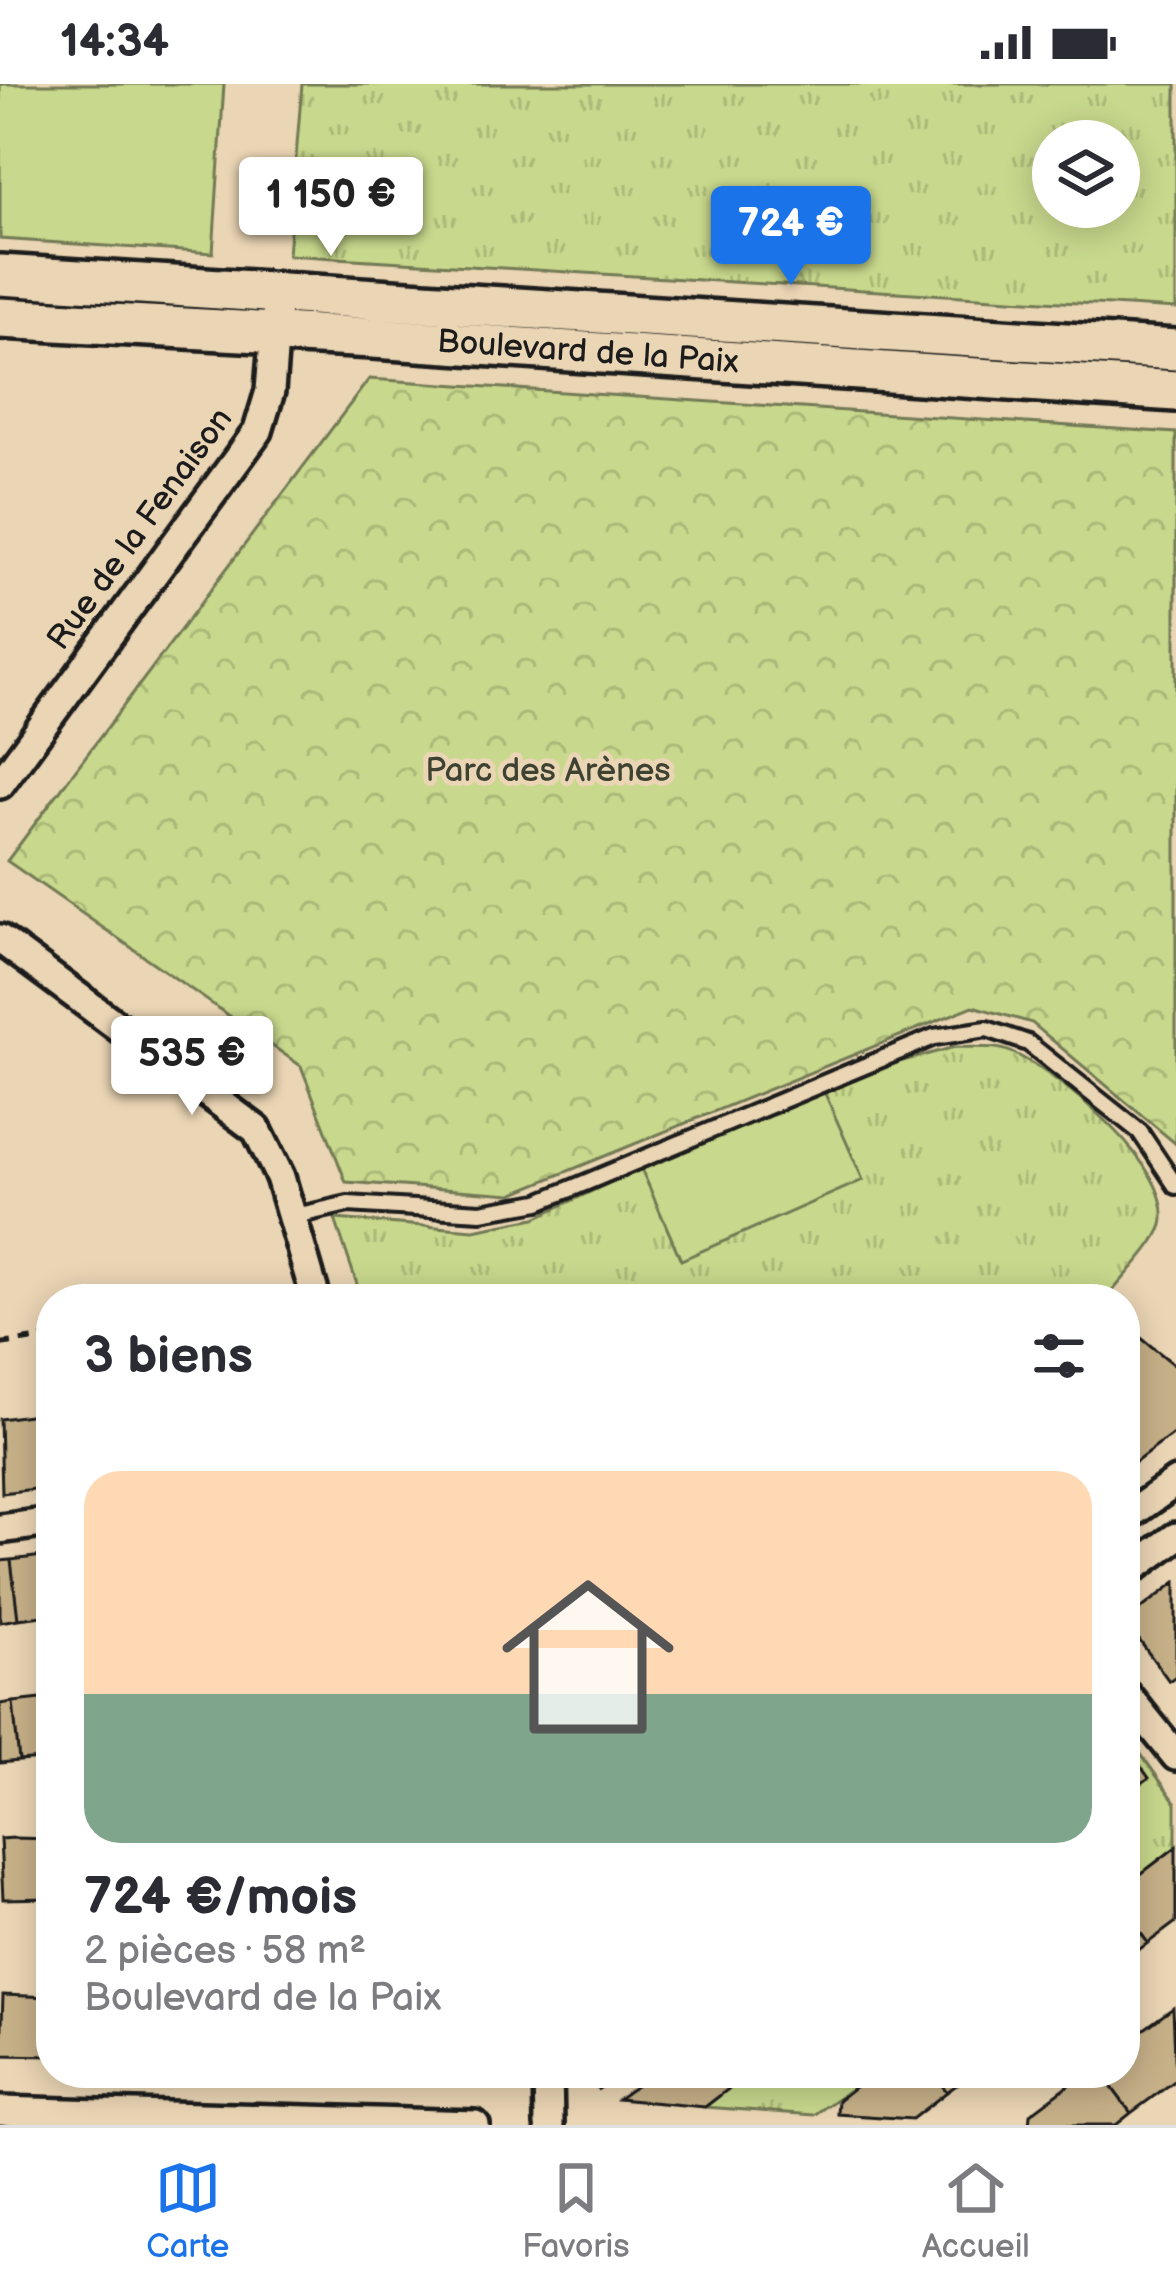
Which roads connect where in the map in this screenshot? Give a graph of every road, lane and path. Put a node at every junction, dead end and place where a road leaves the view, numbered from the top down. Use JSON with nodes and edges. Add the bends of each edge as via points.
{"nodes":[{"id":1,"x":0,"y":275,"type":"edge"},
{"id":2,"x":277,"y":293,"type":"junction"},
{"id":3,"x":0,"y":318,"type":"edge"},
{"id":4,"x":276,"y":335,"type":"junction"},
{"id":5,"x":1176,"y":350,"type":"edge"},
{"id":6,"x":1176,"y":391,"type":"edge"},
{"id":7,"x":0,"y":784,"type":"edge"},
{"id":8,"x":0,"y":939,"type":"edge"},
{"id":9,"x":1176,"y":1186,"type":"edge"},
{"id":10,"x":291,"y":1216,"type":"junction"},
{"id":11,"x":311,"y":1284,"type":"edge"},
{"id":12,"x":36,"y":1339,"type":"edge"},
{"id":13,"x":0,"y":1344,"type":"edge"},
{"id":14,"x":1176,"y":1482,"type":"edge"},
{"id":15,"x":1140,"y":1507,"type":"edge"},
{"id":16,"x":36,"y":1524,"type":"edge"},
{"id":17,"x":0,"y":1529,"type":"edge"},
{"id":18,"x":1176,"y":1537,"type":"edge"},
{"id":19,"x":1140,"y":1563,"type":"edge"},
{"id":20,"x":1140,"y":1712,"type":"edge"},
{"id":21,"x":1176,"y":1756,"type":"edge"},
{"id":22,"x":548,"y":2088,"type":"edge"},
{"id":23,"x":0,"y":2111,"type":"edge"},
{"id":24,"x":475,"y":2125,"type":"edge"},
{"id":25,"x":549,"y":2125,"type":"edge"}],
"edges":[{"from":1,"to":2,"type":"main road","name":"Boulevard de la Paix"},
{"from":2,"to":4,"type":"street","name":"Rue de la Fenaison"},
{"from":2,"to":5,"type":"main road","name":"Boulevard de la Paix"},
{"from":3,"to":4,"type":"main road","name":"Boulevard de la Paix"},
{"from":4,"to":6,"type":"main road","name":"Boulevard de la Paix"},
{"from":4,"to":7,"type":"street","name":"Rue de la Fenaison","via":[[258,431]]},
{"from":8,"to":10,"type":"street","via":[[248,1121],[274,1161]]},
{"from":9,"to":10,"type":"lane","via":[[1140,1132],[1028,1043],[987,1029],[934,1037],[539,1202],[481,1212],[348,1204]]},
{"from":10,"to":11,"type":"street"},
{"from":12,"to":13,"type":"path"},
{"from":14,"to":15,"type":"street"},
{"from":16,"to":17,"type":"street"},
{"from":18,"to":19,"type":"street"},
{"from":20,"to":21,"type":"street"},
{"from":22,"to":25,"type":"street"},
{"from":23,"to":24,"type":"street"}]}
